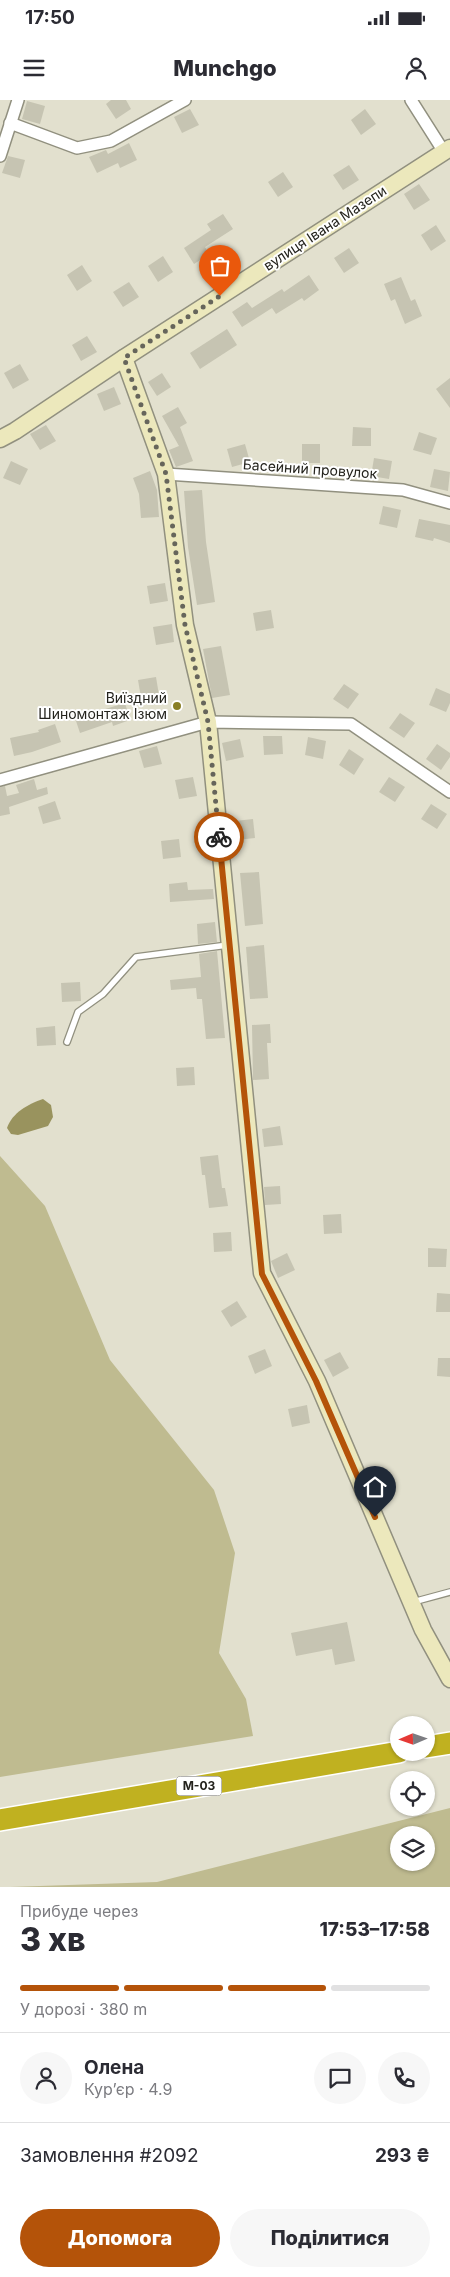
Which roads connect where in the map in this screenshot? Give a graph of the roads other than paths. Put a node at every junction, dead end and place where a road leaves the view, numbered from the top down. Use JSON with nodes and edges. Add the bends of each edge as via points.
{"nodes":[{"id":1,"x":18,"y":100,"type":"edge"},
{"id":2,"x":185,"y":100,"type":"edge"},
{"id":3,"x":411,"y":100,"type":"edge"},
{"id":4,"x":10,"y":123,"type":"junction"},
{"id":5,"x":447,"y":150,"type":"edge"},
{"id":6,"x":0,"y":156,"type":"edge"},
{"id":7,"x":124,"y":358,"type":"junction"},
{"id":8,"x":0,"y":438,"type":"edge"},
{"id":9,"x":166,"y":474,"type":"junction"},
{"id":10,"x":450,"y":503,"type":"edge"},
{"id":11,"x":208,"y":722,"type":"junction"},
{"id":12,"x":0,"y":780,"type":"edge"},
{"id":13,"x":450,"y":792,"type":"edge"},
{"id":14,"x":230,"y":945,"type":"junction"},
{"id":15,"x":67,"y":1042,"type":"dead end"},
{"id":16,"x":450,"y":1592,"type":"edge"},
{"id":17,"x":411,"y":1602,"type":"junction"},
{"id":18,"x":450,"y":1679,"type":"edge"},
{"id":19,"x":450,"y":1744,"type":"edge"},
{"id":20,"x":435,"y":1746,"type":"edge"},
{"id":21,"x":390,"y":1754,"type":"edge"},
{"id":22,"x":0,"y":1820,"type":"edge"}],
"edges":[{"from":1,"to":4,"type":"street"},
{"from":2,"to":4,"type":"street","via":[[111,141],[77,148]]},
{"from":3,"to":5,"type":"street"},
{"from":4,"to":6,"type":"street"},
{"from":5,"to":7,"type":"street","name":"вулиця Івана Мазепи"},
{"from":7,"to":8,"type":"street","name":"вулиця Івана Мазепи"},
{"from":7,"to":9,"type":"street"},
{"from":9,"to":10,"type":"street","name":"Басейний провулок","via":[[403,490]]},
{"from":9,"to":11,"type":"street","via":[[185,625]]},
{"from":11,"to":12,"type":"street"},
{"from":11,"to":13,"type":"street","via":[[350,724]]},
{"from":11,"to":14,"type":"street"},
{"from":14,"to":15,"type":"lane","via":[[136,957],[103,994],[78,1012]]},
{"from":14,"to":17,"type":"street","via":[[262,1274],[316,1381]]},
{"from":16,"to":17,"type":"lane"},
{"from":17,"to":18,"type":"street"},
{"from":19,"to":20,"type":"highway"},
{"from":21,"to":22,"type":"highway","number":"М-03"}]}
